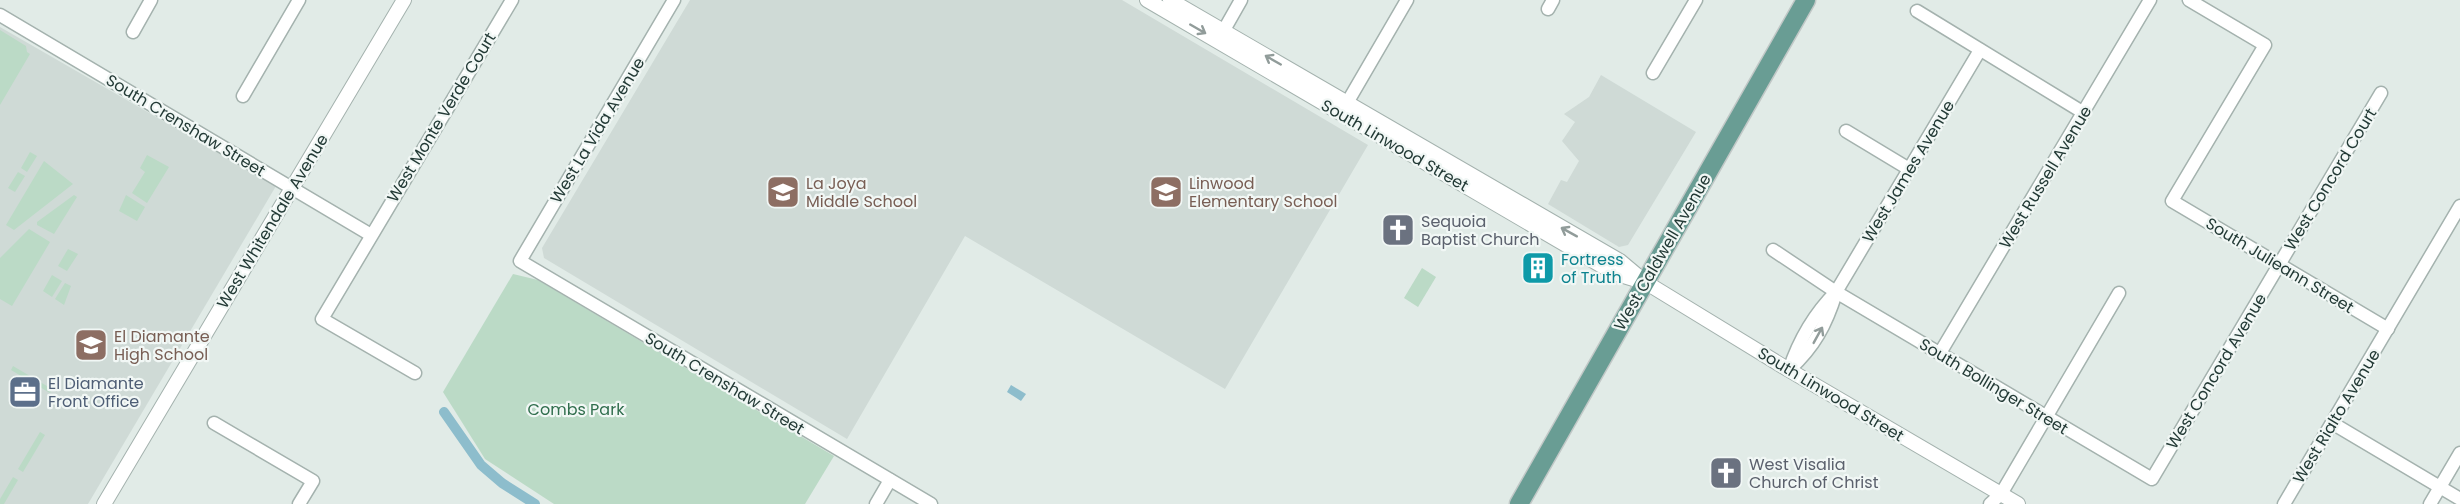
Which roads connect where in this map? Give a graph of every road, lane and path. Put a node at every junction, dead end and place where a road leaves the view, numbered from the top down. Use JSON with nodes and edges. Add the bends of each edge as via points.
{"nodes":[{"id":1,"x":151,"y":0,"type":"edge"},
{"id":2,"x":299,"y":0,"type":"edge"},
{"id":3,"x":404,"y":0,"type":"edge"},
{"id":4,"x":512,"y":0,"type":"edge"},
{"id":5,"x":675,"y":0,"type":"edge"},
{"id":6,"x":1148,"y":0,"type":"edge"},
{"id":7,"x":1170,"y":0,"type":"edge"},
{"id":8,"x":1241,"y":0,"type":"edge"},
{"id":9,"x":1407,"y":0,"type":"edge"},
{"id":10,"x":1696,"y":0,"type":"edge"},
{"id":11,"x":1806,"y":0,"type":"edge"},
{"id":12,"x":2150,"y":0,"type":"edge"},
{"id":13,"x":2189,"y":0,"type":"edge"},
{"id":14,"x":1917,"y":11,"type":"dead end"},
{"id":15,"x":0,"y":15,"type":"edge"},
{"id":16,"x":133,"y":32,"type":"dead end"},
{"id":17,"x":1221,"y":36,"type":"junction"},
{"id":18,"x":1980,"y":50,"type":"junction"},
{"id":19,"x":1653,"y":73,"type":"dead end"},
{"id":20,"x":1277,"y":75,"type":"junction"},
{"id":21,"x":2381,"y":93,"type":"dead end"},
{"id":22,"x":243,"y":96,"type":"dead end"},
{"id":23,"x":1347,"y":103,"type":"junction"},
{"id":24,"x":2084,"y":113,"type":"junction"},
{"id":25,"x":1846,"y":131,"type":"dead end"},
{"id":26,"x":1909,"y":169,"type":"junction"},
{"id":27,"x":292,"y":188,"type":"junction"},
{"id":28,"x":2460,"y":206,"type":"edge"},
{"id":29,"x":371,"y":235,"type":"junction"},
{"id":30,"x":1773,"y":250,"type":"dead end"},
{"id":31,"x":520,"y":261,"type":"joint"},
{"id":32,"x":2279,"y":264,"type":"junction"},
{"id":33,"x":1645,"y":282,"type":"junction"},
{"id":34,"x":1836,"y":292,"type":"junction"},
{"id":35,"x":2120,"y":293,"type":"dead end"},
{"id":36,"x":2388,"y":329,"type":"junction"},
{"id":37,"x":1940,"y":353,"type":"junction"},
{"id":38,"x":1789,"y":370,"type":"junction"},
{"id":39,"x":415,"y":373,"type":"dead end"},
{"id":40,"x":2047,"y":417,"type":"junction"},
{"id":41,"x":214,"y":423,"type":"dead end"},
{"id":42,"x":2332,"y":423,"type":"junction"},
{"id":43,"x":2460,"y":453,"type":"edge"},
{"id":44,"x":2152,"y":479,"type":"joint"},
{"id":45,"x":890,"y":480,"type":"junction"},
{"id":46,"x":2440,"y":487,"type":"junction"},
{"id":47,"x":2000,"y":499,"type":"edge"},
{"id":48,"x":2460,"y":499,"type":"edge"},
{"id":49,"x":104,"y":504,"type":"edge"},
{"id":50,"x":299,"y":504,"type":"edge"},
{"id":51,"x":876,"y":504,"type":"edge"},
{"id":52,"x":931,"y":504,"type":"edge"},
{"id":53,"x":1519,"y":504,"type":"edge"},
{"id":54,"x":1990,"y":504,"type":"edge"},
{"id":55,"x":2018,"y":504,"type":"edge"},
{"id":56,"x":2284,"y":504,"type":"edge"},
{"id":57,"x":2430,"y":504,"type":"edge"}],
"edges":[{"from":1,"to":16,"type":"street"},
{"from":2,"to":22,"type":"street"},
{"from":3,"to":27,"type":"street","name":"West Whitendale Avenue"},
{"from":4,"to":29,"type":"street","name":"West Monte Verde Court"},
{"from":5,"to":31,"type":"street","name":"West La Vida Avenue"},
{"from":6,"to":17,"type":"street","name":"South Linwood Street","one_way":true},
{"from":7,"to":17,"type":"street","name":"South Linwood Street"},
{"from":8,"to":17,"type":"street"},
{"from":9,"to":23,"type":"street"},
{"from":10,"to":19,"type":"street"},
{"from":11,"to":33,"type":"main road","name":"West Caldwell Avenue"},
{"from":12,"to":24,"type":"street","name":"West Russell Avenue"},
{"from":13,"to":32,"type":"street","name":"South Julieann Street","via":[[2265,45],[2172,201]]},
{"from":14,"to":18,"type":"street"},
{"from":15,"to":27,"type":"street","name":"South Crenshaw Street"},
{"from":17,"to":20,"type":"street","name":"South Linwood Street"},
{"from":23,"to":17,"type":"street","name":"South Linwood Street","one_way":true},
{"from":18,"to":24,"type":"street"},
{"from":18,"to":26,"type":"street","name":"West James Avenue"},
{"from":20,"to":23,"type":"street","via":[[1335,103]]},
{"from":20,"to":33,"type":"street","name":"South Linwood Street","via":[[1614,273]]},
{"from":21,"to":32,"type":"street","name":"West Concord Court"},
{"from":33,"to":23,"type":"street","name":"South Linwood Street","one_way":true,"via":[[1620,261]]},
{"from":24,"to":37,"type":"street","name":"West Russell Avenue"},
{"from":25,"to":26,"type":"street"},
{"from":26,"to":34,"type":"street","name":"West James Avenue"},
{"from":27,"to":29,"type":"street","name":"South Crenshaw Street"},
{"from":27,"to":49,"type":"street","name":"West Whitendale Avenue"},
{"from":28,"to":36,"type":"street","name":"West Rialto Avenue"},
{"from":29,"to":39,"type":"street","name":"West Monte Verde Court","via":[[322,319]]},
{"from":30,"to":34,"type":"street","name":"South Bollinger Street"},
{"from":31,"to":45,"type":"street","name":"South Crenshaw Street"},
{"from":32,"to":36,"type":"street","name":"South Julieann Street"},
{"from":32,"to":44,"type":"street","name":"West Concord Avenue"},
{"from":33,"to":38,"type":"street","name":"South Linwood Street"},
{"from":33,"to":53,"type":"main road","name":"West Caldwell Avenue"},
{"from":34,"to":37,"type":"street","name":"South Bollinger Street"},
{"from":34,"to":38,"type":"street","name":"West James Avenue","via":[[1820,308],[1797,345]]},
{"from":35,"to":40,"type":"street"},
{"from":36,"to":42,"type":"street","name":"West Rialto Avenue"},
{"from":37,"to":40,"type":"street","name":"South Bollinger Street"},
{"from":38,"to":47,"type":"street","name":"South Linwood Street"},
{"from":40,"to":44,"type":"street","name":"South Bollinger Street"},
{"from":40,"to":47,"type":"street"},
{"from":41,"to":50,"type":"street","via":[[313,481]]},
{"from":42,"to":46,"type":"street"},
{"from":42,"to":56,"type":"street","name":"West Rialto Avenue"},
{"from":43,"to":46,"type":"street"},
{"from":45,"to":51,"type":"street"},
{"from":45,"to":52,"type":"street","name":"South Crenshaw Street"},
{"from":46,"to":48,"type":"street"},
{"from":46,"to":57,"type":"street"},
{"from":47,"to":54,"type":"street"},
{"from":47,"to":55,"type":"street","name":"South Linwood Street"}]}
